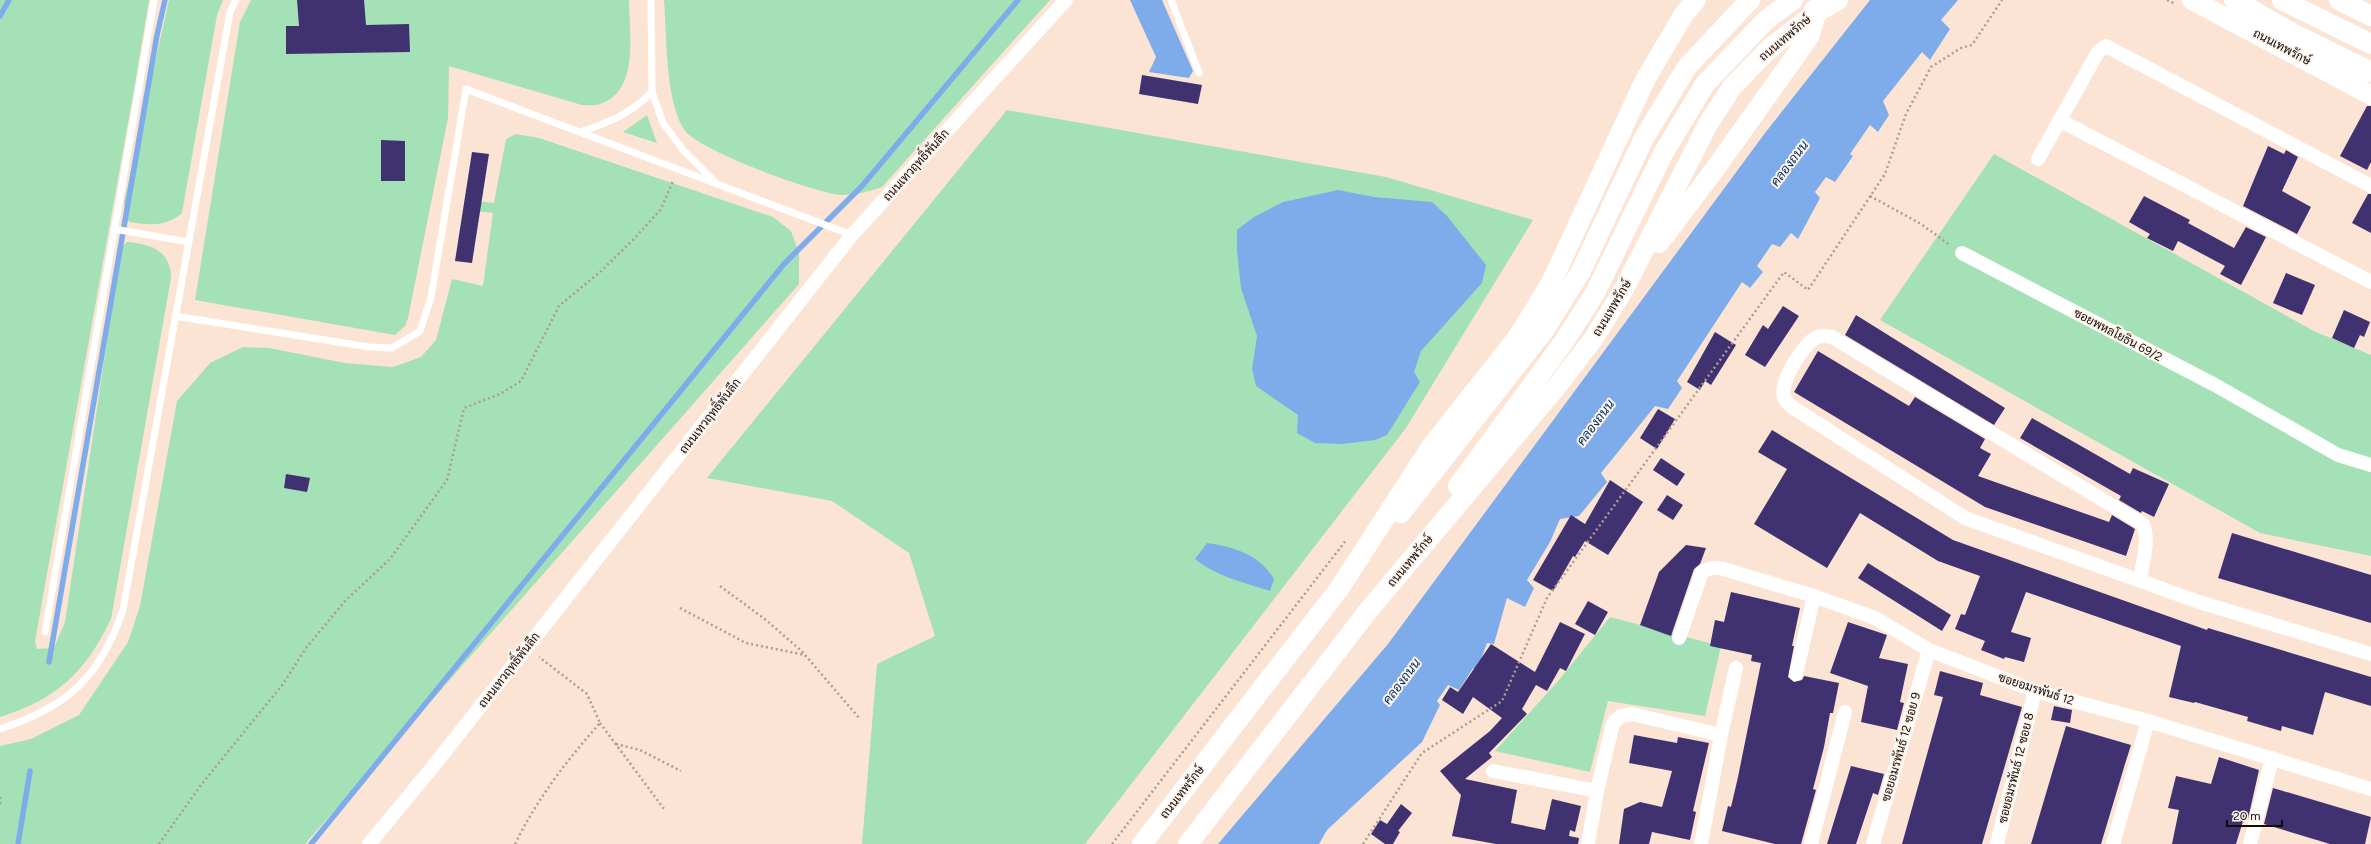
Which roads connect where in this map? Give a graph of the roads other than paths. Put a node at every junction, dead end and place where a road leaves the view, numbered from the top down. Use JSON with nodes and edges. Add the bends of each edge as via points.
{"nodes":[{"id":1,"x":154,"y":0,"type":"edge"},
{"id":2,"x":236,"y":0,"type":"edge"},
{"id":3,"x":651,"y":0,"type":"edge"},
{"id":4,"x":1066,"y":0,"type":"edge"},
{"id":5,"x":1171,"y":0,"type":"edge"},
{"id":6,"x":1701,"y":0,"type":"edge"},
{"id":7,"x":1750,"y":0,"type":"edge"},
{"id":8,"x":1793,"y":0,"type":"edge"},
{"id":9,"x":1812,"y":0,"type":"edge"},
{"id":10,"x":1838,"y":0,"type":"edge"},
{"id":11,"x":2192,"y":0,"type":"edge"},
{"id":12,"x":2234,"y":0,"type":"edge"},
{"id":13,"x":2246,"y":0,"type":"edge"},
{"id":14,"x":2282,"y":0,"type":"edge"},
{"id":15,"x":2339,"y":0,"type":"edge"},
{"id":16,"x":1690,"y":7,"type":"edge"},
{"id":17,"x":2371,"y":16,"type":"edge"},
{"id":18,"x":2371,"y":44,"type":"edge"},
{"id":19,"x":2371,"y":62,"type":"edge"},
{"id":20,"x":2371,"y":72,"type":"edge"},
{"id":21,"x":1199,"y":73,"type":"dead end"},
{"id":22,"x":652,"y":92,"type":"junction"},
{"id":23,"x":2371,"y":95,"type":"edge"},
{"id":24,"x":2059,"y":120,"type":"junction"},
{"id":25,"x":580,"y":132,"type":"junction"},
{"id":26,"x":2038,"y":159,"type":"dead end"},
{"id":27,"x":720,"y":185,"type":"junction"},
{"id":28,"x":2371,"y":186,"type":"edge"},
{"id":29,"x":117,"y":230,"type":"junction"},
{"id":30,"x":852,"y":235,"type":"junction"},
{"id":31,"x":189,"y":242,"type":"junction"},
{"id":32,"x":1962,"y":253,"type":"road end"},
{"id":33,"x":2371,"y":282,"type":"edge"},
{"id":34,"x":1624,"y":289,"type":"junction"},
{"id":35,"x":176,"y":316,"type":"junction"},
{"id":36,"x":2371,"y":465,"type":"edge"},
{"id":37,"x":2140,"y":581,"type":"junction"},
{"id":38,"x":1339,"y":589,"type":"junction"},
{"id":39,"x":1814,"y":596,"type":"junction"},
{"id":40,"x":1368,"y":611,"type":"junction"},
{"id":41,"x":45,"y":632,"type":"dead end"},
{"id":42,"x":1679,"y":638,"type":"dead end"},
{"id":43,"x":1929,"y":650,"type":"junction"},
{"id":44,"x":2371,"y":654,"type":"edge"},
{"id":45,"x":1736,"y":668,"type":"dead end"},
{"id":46,"x":1796,"y":674,"type":"dead end"},
{"id":47,"x":2035,"y":691,"type":"junction"},
{"id":48,"x":1845,"y":712,"type":"dead end"},
{"id":49,"x":2148,"y":721,"type":"junction"},
{"id":50,"x":0,"y":728,"type":"edge"},
{"id":51,"x":1720,"y":735,"type":"junction"},
{"id":52,"x":2272,"y":758,"type":"junction"},
{"id":53,"x":1493,"y":771,"type":"dead end"},
{"id":54,"x":2371,"y":789,"type":"edge"},
{"id":55,"x":1597,"y":791,"type":"junction"},
{"id":56,"x":369,"y":844,"type":"edge"},
{"id":57,"x":1142,"y":844,"type":"edge"},
{"id":58,"x":1188,"y":844,"type":"edge"},
{"id":59,"x":1588,"y":844,"type":"edge"},
{"id":60,"x":1701,"y":844,"type":"edge"},
{"id":61,"x":1811,"y":844,"type":"edge"},
{"id":62,"x":1873,"y":844,"type":"edge"},
{"id":63,"x":1997,"y":844,"type":"edge"},
{"id":64,"x":2113,"y":844,"type":"edge"},
{"id":65,"x":2250,"y":844,"type":"edge"}],
"edges":[{"from":1,"to":29,"type":"lane"},
{"from":2,"to":31,"type":"lane","via":[[230,12]]},
{"from":3,"to":22,"type":"lane"},
{"from":4,"to":30,"type":"street","name":"ถนนเทวฤทธิ์พันลึก"},
{"from":5,"to":21,"type":"lane"},
{"from":6,"to":16,"type":"main road","name":"ถนนเทพรักษ์"},
{"from":7,"to":38,"type":"main road","name":"ถนนเทพรักษ์","via":[[1687,67],[1644,138],[1581,271],[1545,329],[1446,459]]},
{"from":8,"to":40,"type":"main road","name":"ถนนเทพรักษ์","via":[[1766,20],[1705,84],[1664,152],[1596,293],[1563,343]]},
{"from":9,"to":34,"type":"main road","via":[[1815,18],[1809,37],[1712,174]]},
{"from":10,"to":34,"type":"main road","name":"ถนนเทพรักษ์","via":[[1813,15],[1770,48],[1732,87],[1708,124]]},
{"from":11,"to":23,"type":"main road","name":"ถนนเทพรักษ์"},
{"from":12,"to":20,"type":"main road","via":[[2294,34]]},
{"from":13,"to":19,"type":"main road"},
{"from":14,"to":18,"type":"main road"},
{"from":15,"to":17,"type":"main road"},
{"from":16,"to":38,"type":"main road","name":"ถนนเทพรักษ์","via":[[1645,80],[1551,283],[1517,338],[1431,447]]},
{"from":22,"to":25,"type":"lane","via":[[637,107],[613,121]]},
{"from":22,"to":27,"type":"lane","via":[[663,123],[684,150]]},
{"from":24,"to":26,"type":"street"},
{"from":24,"to":28,"type":"street","via":[[2098,52],[2110,46]]},
{"from":24,"to":33,"type":"street"},
{"from":25,"to":27,"type":"lane"},
{"from":25,"to":35,"type":"lane","via":[[466,89],[431,297],[420,331],[392,348],[368,347]]},
{"from":27,"to":30,"type":"lane"},
{"from":29,"to":31,"type":"lane"},
{"from":29,"to":41,"type":"lane"},
{"from":30,"to":56,"type":"street","name":"ถนนเทวฤทธิ์พันลึก"},
{"from":31,"to":35,"type":"lane"},
{"from":32,"to":36,"type":"street","name":"ซอยพหลโยธิน 69/2","via":[[2215,385],[2338,454]]},
{"from":34,"to":40,"type":"main road","name":"ถนนเทพรักษ์","via":[[1594,338],[1558,385]]},
{"from":35,"to":50,"type":"lane","via":[[123,610],[114,637],[96,667],[78,688],[51,708],[26,720]]},
{"from":37,"to":37,"type":"street","via":[[2146,541],[2143,524],[1832,337],[1824,335],[1816,338],[1793,364],[1783,387],[1784,398],[1792,407],[1965,518]]},
{"from":37,"to":44,"type":"street","via":[[2199,602]]},
{"from":38,"to":57,"type":"main road","name":"ถนนเทพรักษ์"},
{"from":39,"to":42,"type":"street","name":"ซอยอมรพันธ์ 12","via":[[1720,568],[1711,568],[1702,572]]},
{"from":39,"to":43,"type":"street","name":"ซอยอมรพันธ์ 12","via":[[1875,618]]},
{"from":39,"to":46,"type":"street"},
{"from":40,"to":58,"type":"main road","name":"ถนนเทพรักษ์"},
{"from":43,"to":47,"type":"street","name":"ซอยอมรพันธ์ 12"},
{"from":43,"to":62,"type":"street","name":"ซอยอมรพันธ์ 12 ซอย 9"},
{"from":45,"to":51,"type":"street"},
{"from":47,"to":49,"type":"street","name":"ซอยอมรพันธ์ 12"},
{"from":47,"to":63,"type":"street","name":"ซอยอมรพันธ์ 12 ซอย 8"},
{"from":48,"to":61,"type":"street"},
{"from":49,"to":52,"type":"street","name":"ซอยอมรพันธ์ 12"},
{"from":49,"to":64,"type":"street"},
{"from":51,"to":55,"type":"street","via":[[1632,714],[1621,716],[1613,723]]},
{"from":51,"to":60,"type":"street"},
{"from":52,"to":54,"type":"street","name":"ซอยอมรพันธ์ 12"},
{"from":52,"to":65,"type":"street"},
{"from":53,"to":55,"type":"street"},
{"from":55,"to":59,"type":"street"}]}
